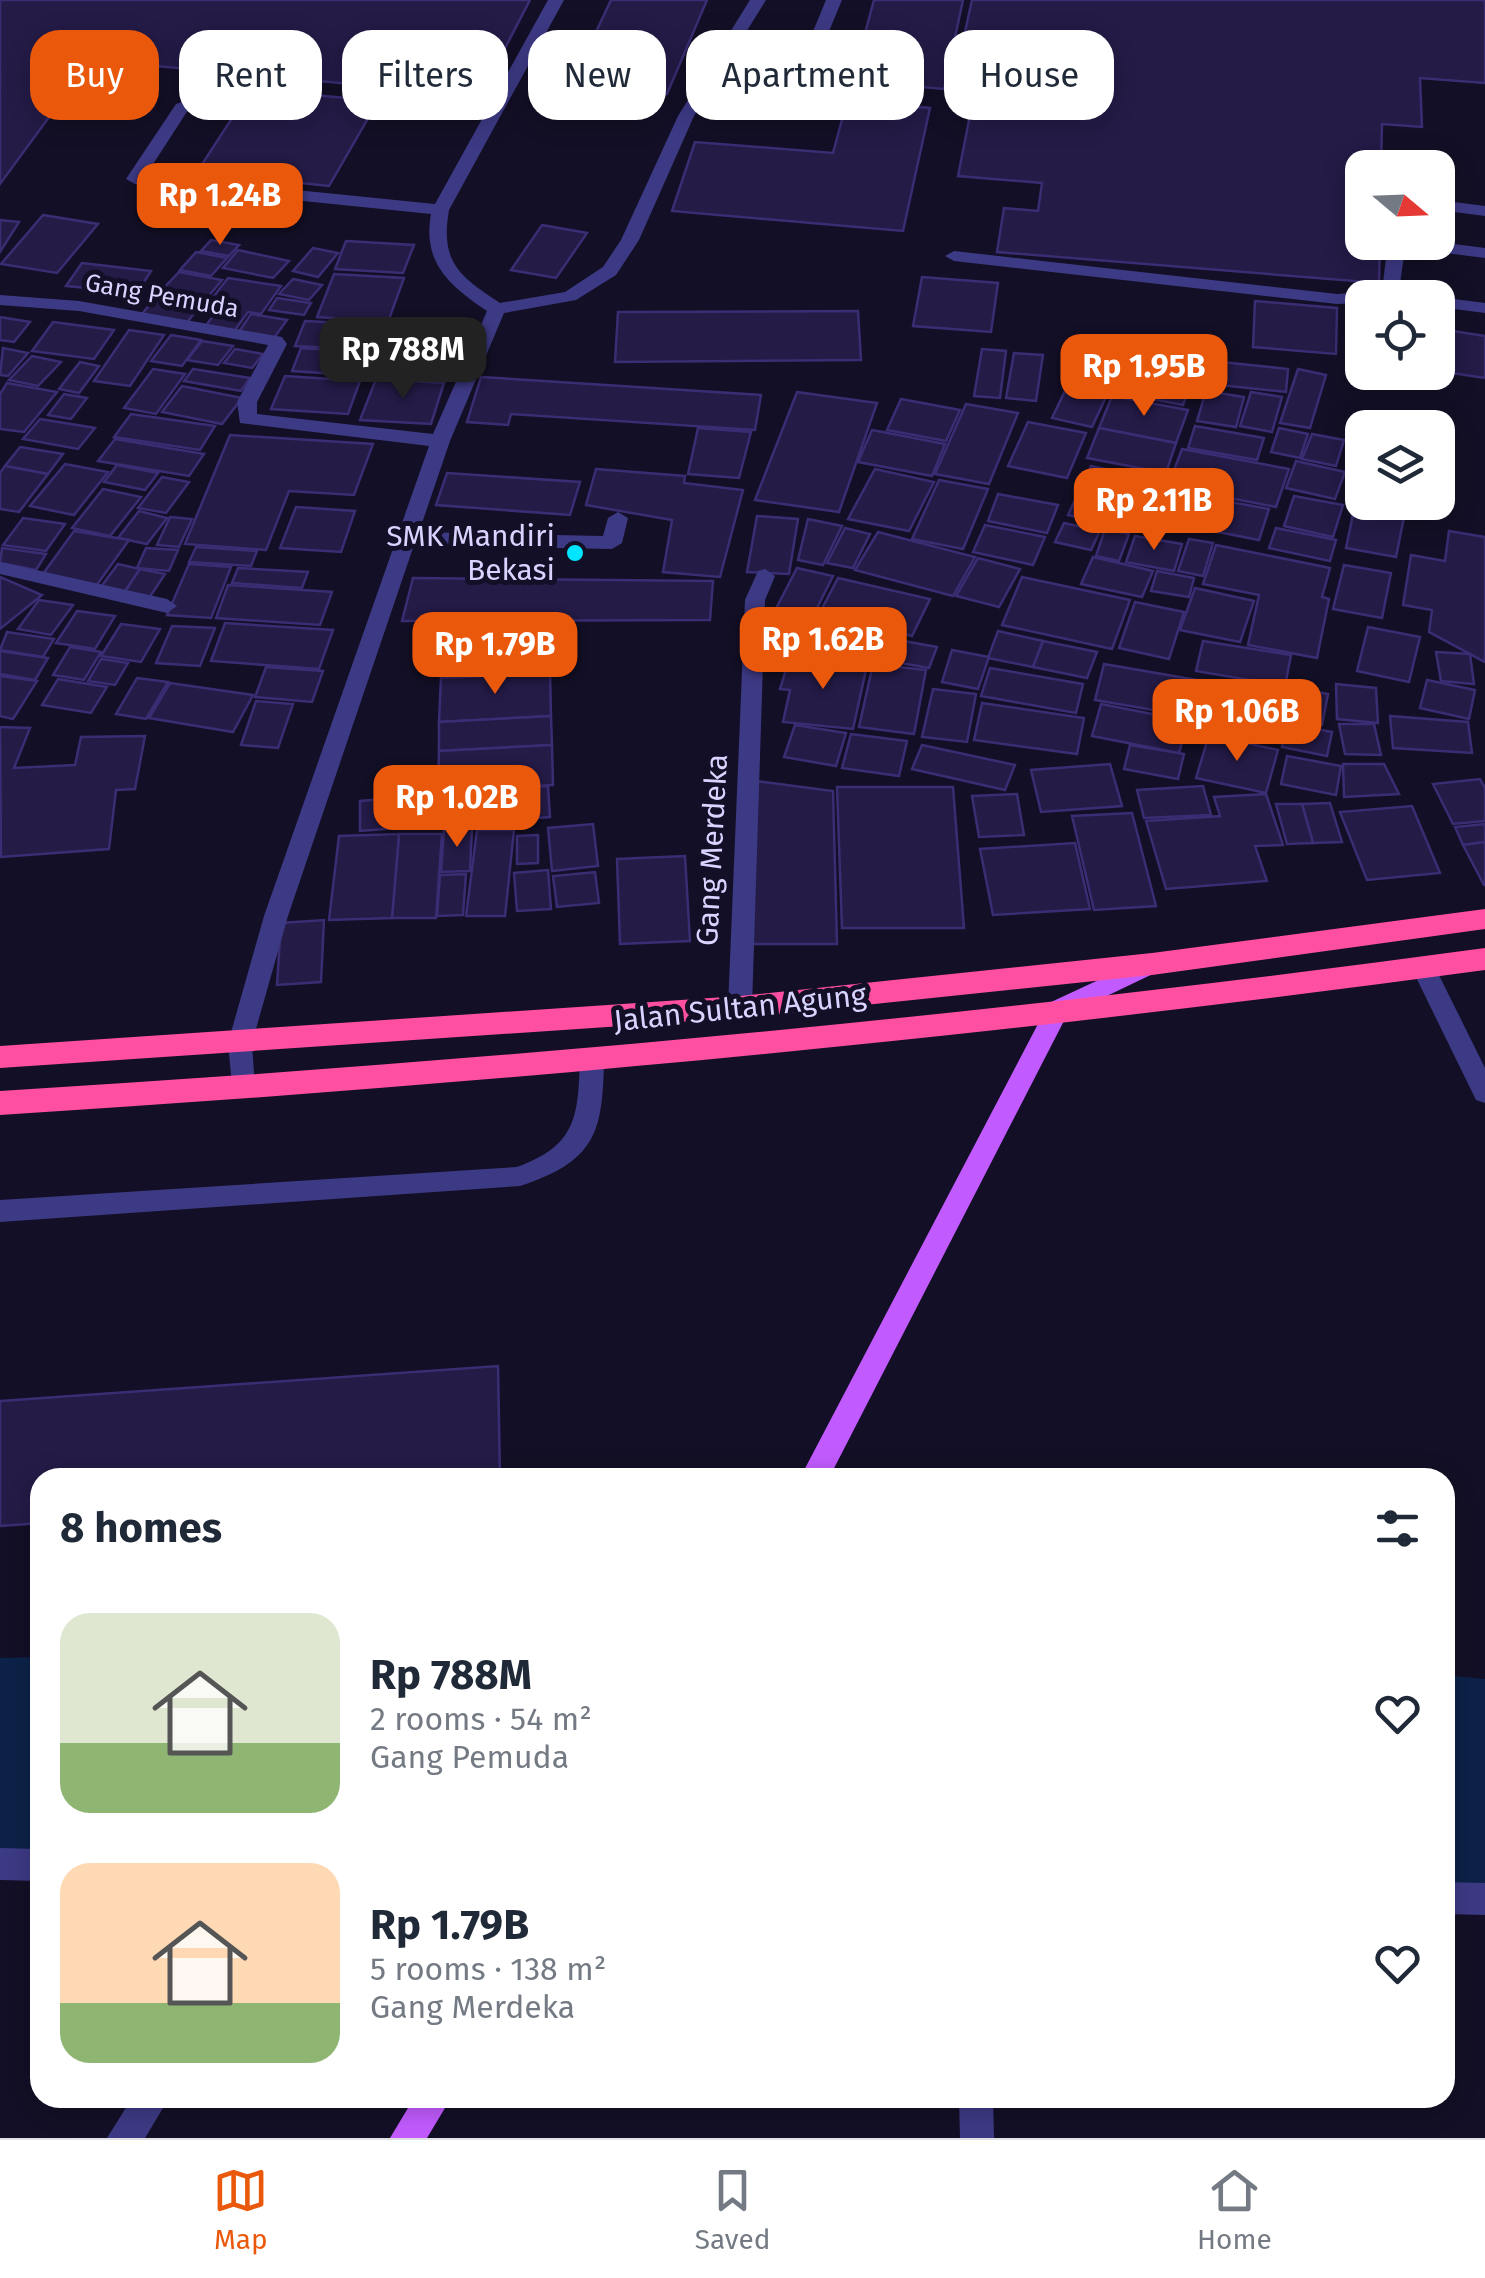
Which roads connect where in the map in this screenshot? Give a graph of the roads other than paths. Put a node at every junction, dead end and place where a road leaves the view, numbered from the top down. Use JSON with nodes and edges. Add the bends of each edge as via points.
{"nodes":[{"id":1,"x":556,"y":0,"type":"edge"},
{"id":2,"x":758,"y":0,"type":"edge"},
{"id":3,"x":834,"y":0,"type":"edge"},
{"id":4,"x":822,"y":30,"type":"edge"},
{"id":5,"x":179,"y":112,"type":"edge"},
{"id":6,"x":1455,"y":207,"type":"edge"},
{"id":7,"x":440,"y":210,"type":"junction"},
{"id":8,"x":1485,"y":211,"type":"edge"},
{"id":9,"x":1455,"y":249,"type":"edge"},
{"id":10,"x":1485,"y":253,"type":"edge"},
{"id":11,"x":954,"y":256,"type":"dead end"},
{"id":12,"x":1345,"y":299,"type":"edge"},
{"id":13,"x":0,"y":300,"type":"edge"},
{"id":14,"x":1455,"y":304,"type":"edge"},
{"id":15,"x":1485,"y":308,"type":"edge"},
{"id":16,"x":496,"y":309,"type":"junction"},
{"id":17,"x":440,"y":442,"type":"junction"},
{"id":18,"x":618,"y":518,"type":"dead end"},
{"id":19,"x":406,"y":538,"type":"junction"},
{"id":20,"x":0,"y":568,"type":"edge"},
{"id":21,"x":765,"y":576,"type":"dead end"},
{"id":22,"x":167,"y":606,"type":"dead end"},
{"id":23,"x":1485,"y":919,"type":"edge"},
{"id":24,"x":1485,"y":960,"type":"edge"},
{"id":25,"x":1152,"y":964,"type":"junction"},
{"id":26,"x":1422,"y":967,"type":"junction"},
{"id":27,"x":740,"y":1008,"type":"junction"},
{"id":28,"x":1058,"y":1009,"type":"junction"},
{"id":29,"x":240,"y":1043,"type":"junction"},
{"id":30,"x":0,"y":1057,"type":"edge"},
{"id":31,"x":592,"y":1057,"type":"junction"},
{"id":32,"x":242,"y":1088,"type":"junction"},
{"id":33,"x":1485,"y":1093,"type":"edge"},
{"id":34,"x":0,"y":1103,"type":"edge"},
{"id":35,"x":0,"y":1211,"type":"edge"},
{"id":36,"x":819,"y":1468,"type":"edge"},
{"id":37,"x":0,"y":1864,"type":"edge"},
{"id":38,"x":30,"y":1864,"type":"edge"},
{"id":39,"x":1455,"y":1898,"type":"edge"},
{"id":40,"x":1485,"y":1899,"type":"edge"},
{"id":41,"x":145,"y":2108,"type":"edge"},
{"id":42,"x":427,"y":2108,"type":"edge"},
{"id":43,"x":976,"y":2108,"type":"edge"},
{"id":44,"x":124,"y":2138,"type":"edge"},
{"id":45,"x":407,"y":2138,"type":"edge"},
{"id":46,"x":977,"y":2138,"type":"edge"}],
"edges":[{"from":1,"to":7,"type":"street"},
{"from":2,"to":16,"type":"street","via":[[686,116],[610,272],[570,296]]},
{"from":3,"to":4,"type":"street"},
{"from":5,"to":7,"type":"street","via":[[135,180]]},
{"from":6,"to":8,"type":"street"},
{"from":7,"to":16,"type":"street","via":[[434,233],[438,258],[457,283]]},
{"from":9,"to":10,"type":"street"},
{"from":11,"to":12,"type":"street"},
{"from":13,"to":17,"type":"street","name":"Gang Pemuda","via":[[80,306],[276,341],[247,402],[247,419]]},
{"from":14,"to":15,"type":"street"},
{"from":16,"to":17,"type":"street"},
{"from":17,"to":19,"type":"street"},
{"from":18,"to":19,"type":"street","via":[[612,543]]},
{"from":19,"to":29,"type":"street","via":[[276,916]]},
{"from":20,"to":22,"type":"street"},
{"from":21,"to":27,"type":"street","name":"Gang Merdeka","via":[[756,600]]},
{"from":23,"to":25,"type":"highway","name":"Jalan Sultan Agung"},
{"from":24,"to":26,"type":"highway","name":"Jalan Sultan Agung"},
{"from":25,"to":27,"type":"highway","name":"Jalan Sultan Agung"},
{"from":25,"to":28,"type":"main road"},
{"from":26,"to":28,"type":"highway","name":"Jalan Sultan Agung"},
{"from":26,"to":33,"type":"street"},
{"from":27,"to":29,"type":"highway","name":"Jalan Sultan Agung"},
{"from":28,"to":31,"type":"highway","name":"Jalan Sultan Agung"},
{"from":28,"to":36,"type":"main road"},
{"from":29,"to":30,"type":"highway","name":"Jalan Sultan Agung"},
{"from":29,"to":32,"type":"street"},
{"from":31,"to":32,"type":"highway","name":"Jalan Sultan Agung"},
{"from":31,"to":35,"type":"street","via":[[590,1114],[552,1164],[525,1176]]},
{"from":32,"to":34,"type":"highway","name":"Jalan Sultan Agung"},
{"from":37,"to":38,"type":"street"},
{"from":39,"to":40,"type":"street"},
{"from":41,"to":44,"type":"street"},
{"from":42,"to":45,"type":"main road"},
{"from":43,"to":46,"type":"street"}]}
